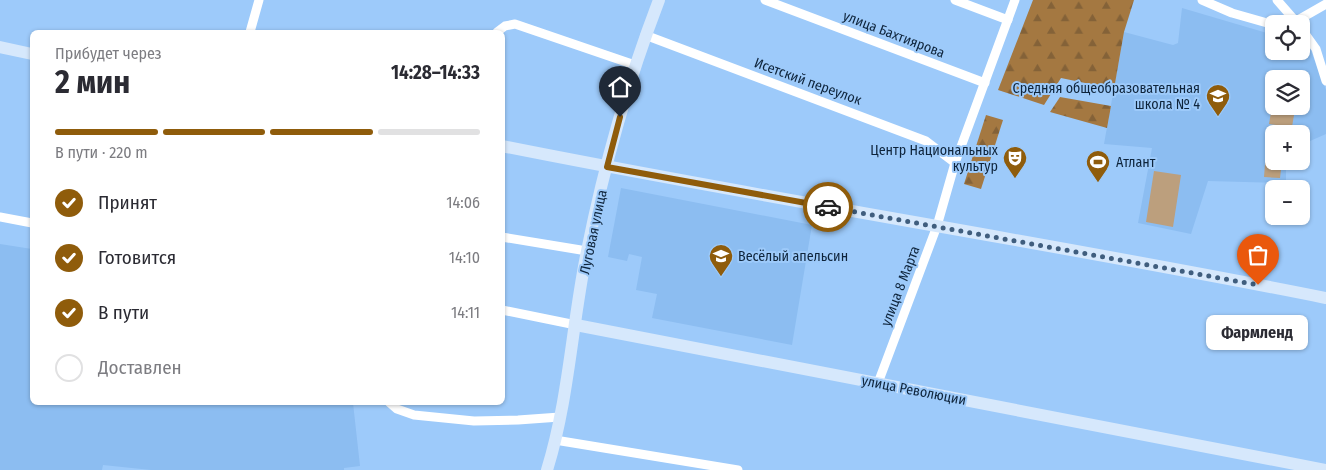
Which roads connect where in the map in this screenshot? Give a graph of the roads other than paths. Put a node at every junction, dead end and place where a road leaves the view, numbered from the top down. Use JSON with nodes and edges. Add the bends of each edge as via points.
{"nodes":[{"id":1,"x":259,"y":0,"type":"edge"},
{"id":2,"x":659,"y":0,"type":"edge"},
{"id":3,"x":765,"y":0,"type":"edge"},
{"id":4,"x":955,"y":0,"type":"edge"},
{"id":5,"x":1015,"y":0,"type":"edge"},
{"id":6,"x":1202,"y":0,"type":"edge"},
{"id":7,"x":1277,"y":0,"type":"edge"},
{"id":8,"x":1326,"y":4,"type":"edge"},
{"id":9,"x":1290,"y":15,"type":"edge"},
{"id":10,"x":1310,"y":15,"type":"edge"},
{"id":11,"x":1008,"y":20,"type":"junction"},
{"id":12,"x":1265,"y":22,"type":"edge"},
{"id":13,"x":251,"y":30,"type":"edge"},
{"id":14,"x":500,"y":30,"type":"edge"},
{"id":15,"x":646,"y":35,"type":"junction"},
{"id":16,"x":1310,"y":40,"type":"edge"},
{"id":17,"x":0,"y":47,"type":"edge"},
{"id":18,"x":30,"y":54,"type":"edge"},
{"id":19,"x":635,"y":65,"type":"junction"},
{"id":20,"x":1326,"y":81,"type":"edge"},
{"id":21,"x":985,"y":83,"type":"junction"},
{"id":22,"x":505,"y":147,"type":"edge"},
{"id":23,"x":955,"y":163,"type":"junction"},
{"id":24,"x":607,"y":167,"type":"junction"},
{"id":25,"x":0,"y":217,"type":"edge"},
{"id":26,"x":30,"y":223,"type":"edge"},
{"id":27,"x":937,"y":226,"type":"junction"},
{"id":28,"x":505,"y":237,"type":"edge"},
{"id":29,"x":587,"y":251,"type":"junction"},
{"id":30,"x":1326,"y":298,"type":"edge"},
{"id":31,"x":505,"y":311,"type":"edge"},
{"id":32,"x":576,"y":325,"type":"junction"},
{"id":33,"x":878,"y":383,"type":"junction"},
{"id":34,"x":392,"y":405,"type":"edge"},
{"id":35,"x":560,"y":417,"type":"junction"},
{"id":36,"x":555,"y":440,"type":"junction"},
{"id":37,"x":547,"y":470,"type":"edge"},
{"id":38,"x":738,"y":470,"type":"edge"},
{"id":39,"x":1326,"y":470,"type":"edge"}],
"edges":[{"from":1,"to":13,"type":"street"},
{"from":2,"to":15,"type":"main road","name":"Луговая улица"},
{"from":3,"to":21,"type":"street","name":"улица Бахтиярова"},
{"from":4,"to":11,"type":"street"},
{"from":5,"to":11,"type":"street","name":"улица 8 Марта"},
{"from":6,"to":12,"type":"street"},
{"from":7,"to":9,"type":"street"},
{"from":8,"to":10,"type":"street"},
{"from":11,"to":21,"type":"street","name":"улица 8 Марта"},
{"from":14,"to":19,"type":"street","via":[[515,24]]},
{"from":15,"to":19,"type":"main road","name":"Луговая улица"},
{"from":15,"to":23,"type":"street","name":"Исетский переулок","via":[[926,141]]},
{"from":16,"to":20,"type":"street","via":[[1316,48]]},
{"from":17,"to":18,"type":"main road"},
{"from":19,"to":24,"type":"main road","name":"Луговая улица"},
{"from":21,"to":23,"type":"street","name":"улица 8 Марта"},
{"from":22,"to":24,"type":"main road"},
{"from":23,"to":27,"type":"street","name":"улица 8 Марта"},
{"from":24,"to":27,"type":"main road"},
{"from":24,"to":29,"type":"main road","name":"Луговая улица"},
{"from":25,"to":26,"type":"street"},
{"from":27,"to":30,"type":"main road"},
{"from":27,"to":33,"type":"street","name":"улица 8 Марта"},
{"from":28,"to":29,"type":"street"},
{"from":29,"to":32,"type":"main road","name":"Луговая улица"},
{"from":31,"to":32,"type":"street","name":"улица Революции"},
{"from":32,"to":33,"type":"main road","name":"улица Революции"},
{"from":32,"to":35,"type":"main road","name":"Луговая улица"},
{"from":33,"to":39,"type":"main road","name":"улица Революции"},
{"from":34,"to":35,"type":"street","via":[[414,415],[474,421]]},
{"from":35,"to":36,"type":"main road","name":"Луговая улица"},
{"from":36,"to":37,"type":"main road","name":"Луговая улица"},
{"from":36,"to":38,"type":"street"}]}
